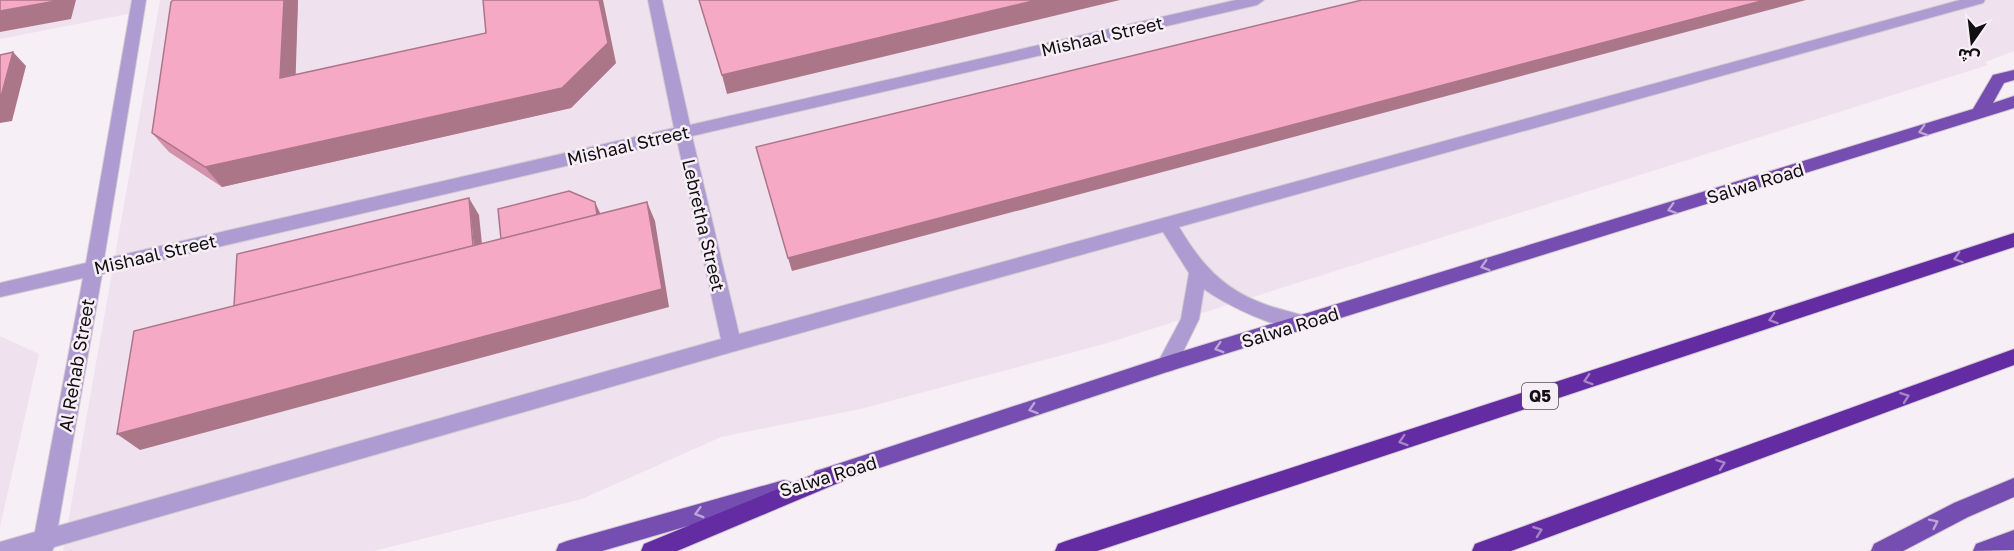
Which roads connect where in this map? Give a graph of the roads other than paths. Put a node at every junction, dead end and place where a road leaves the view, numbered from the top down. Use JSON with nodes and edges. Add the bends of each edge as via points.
{"nodes":[{"id":1,"x":139,"y":0,"type":"edge"},
{"id":2,"x":655,"y":0,"type":"edge"},
{"id":3,"x":1257,"y":0,"type":"edge"},
{"id":4,"x":1978,"y":0,"type":"edge"},
{"id":5,"x":1933,"y":5,"type":"edge"},
{"id":6,"x":2014,"y":75,"type":"edge"},
{"id":7,"x":2014,"y":102,"type":"edge"},
{"id":8,"x":1979,"y":113,"type":"junction"},
{"id":9,"x":683,"y":132,"type":"junction"},
{"id":10,"x":1167,"y":223,"type":"junction"},
{"id":11,"x":2014,"y":240,"type":"edge"},
{"id":12,"x":94,"y":268,"type":"junction"},
{"id":13,"x":1198,"y":271,"type":"junction"},
{"id":14,"x":0,"y":290,"type":"edge"},
{"id":15,"x":1303,"y":323,"type":"junction"},
{"id":16,"x":732,"y":344,"type":"junction"},
{"id":17,"x":2014,"y":357,"type":"edge"},
{"id":18,"x":1167,"y":364,"type":"junction"},
{"id":19,"x":837,"y":474,"type":"junction"},
{"id":20,"x":2014,"y":487,"type":"edge"},
{"id":21,"x":2014,"y":540,"type":"edge"},
{"id":22,"x":43,"y":545,"type":"edge"},
{"id":23,"x":4,"y":551,"type":"edge"},
{"id":24,"x":567,"y":551,"type":"edge"},
{"id":25,"x":652,"y":551,"type":"edge"},
{"id":26,"x":1066,"y":551,"type":"edge"},
{"id":27,"x":1483,"y":551,"type":"edge"},
{"id":28,"x":1882,"y":551,"type":"edge"},
{"id":29,"x":1984,"y":551,"type":"edge"}],
"edges":[{"from":1,"to":12,"type":"street","name":"Al Rehab Street"},
{"from":2,"to":9,"type":"street","name":"Lebretha Street"},
{"from":3,"to":9,"type":"street","name":"Mishaal Street"},
{"from":4,"to":5,"type":"street"},
{"from":5,"to":10,"type":"street"},
{"from":6,"to":8,"type":"main road","via":[[2000,80]]},
{"from":7,"to":8,"type":"main road","name":"Salwa Road"},
{"from":8,"to":15,"type":"main road","name":"Salwa Road","one_way":true},
{"from":9,"to":12,"type":"street","name":"Mishaal Street"},
{"from":9,"to":16,"type":"street","name":"Lebretha Street"},
{"from":10,"to":13,"type":"street"},
{"from":10,"to":16,"type":"street"},
{"from":11,"to":26,"type":"highway","number":"Q5","one_way":true},
{"from":12,"to":14,"type":"street","name":"Mishaal Street"},
{"from":12,"to":22,"type":"street","name":"Al Rehab Street"},
{"from":13,"to":15,"type":"street","via":[[1219,290],[1245,304]]},
{"from":13,"to":18,"type":"street","via":[[1190,319]]},
{"from":15,"to":18,"type":"main road","name":"Salwa Road","one_way":true},
{"from":16,"to":22,"type":"street"},
{"from":27,"to":17,"type":"highway","one_way":true},
{"from":18,"to":19,"type":"main road","name":"Salwa Road","one_way":true},
{"from":19,"to":24,"type":"main road","name":"Salwa Road","one_way":true},
{"from":19,"to":25,"type":"highway"},
{"from":28,"to":20,"type":"main road","one_way":true},
{"from":21,"to":29,"type":"main road"},
{"from":22,"to":23,"type":"street"}]}
